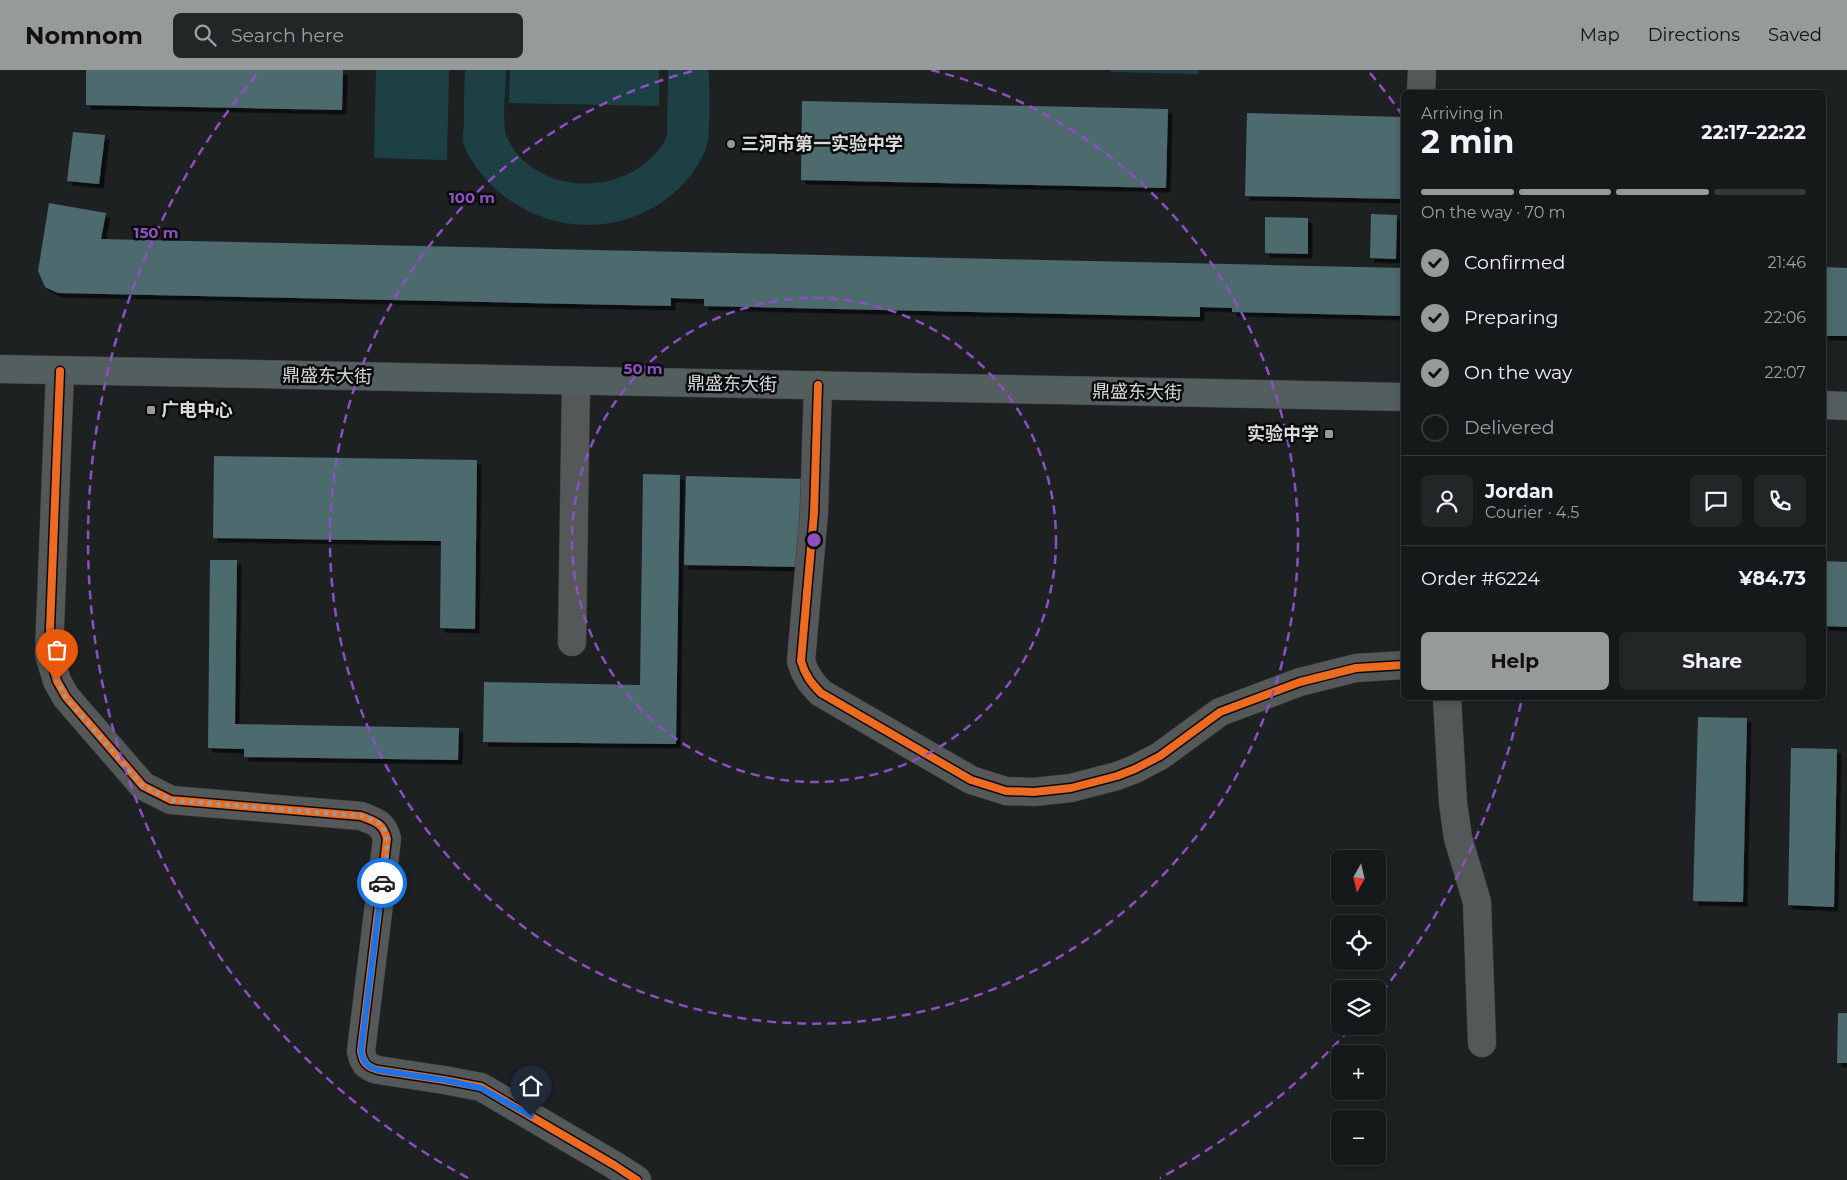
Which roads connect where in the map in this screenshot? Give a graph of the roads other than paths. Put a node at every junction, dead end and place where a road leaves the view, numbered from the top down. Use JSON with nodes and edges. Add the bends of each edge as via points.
{"nodes":[{"id":1,"x":1422,"y":70,"type":"edge"},
{"id":2,"x":1421,"y":90,"type":"edge"},
{"id":3,"x":0,"y":369,"type":"edge"},
{"id":4,"x":60,"y":370,"type":"junction"},
{"id":5,"x":576,"y":381,"type":"junction"},
{"id":6,"x":818,"y":385,"type":"junction"},
{"id":7,"x":1401,"y":397,"type":"edge"},
{"id":8,"x":1826,"y":405,"type":"edge"},
{"id":9,"x":1847,"y":406,"type":"edge"},
{"id":10,"x":572,"y":642,"type":"dead end"},
{"id":11,"x":1401,"y":665,"type":"edge"},
{"id":12,"x":1447,"y":700,"type":"edge"},
{"id":13,"x":1482,"y":1042,"type":"dead end"},
{"id":14,"x":637,"y":1180,"type":"edge"}],
"edges":[{"from":1,"to":2,"type":"street"},
{"from":3,"to":4,"type":"main road","name":"鼎盛东大街"},
{"from":4,"to":5,"type":"main road","name":"鼎盛东大街"},
{"from":4,"to":14,"type":"street","via":[[48,654],[66,698],[143,786],[162,797],[362,816],[378,823],[387,839],[361,1051],[363,1060],[378,1070],[481,1088]]},
{"from":5,"to":6,"type":"main road","name":"鼎盛东大街"},
{"from":5,"to":10,"type":"street"},
{"from":6,"to":7,"type":"main road","name":"鼎盛东大街"},
{"from":6,"to":11,"type":"street","via":[[814,513],[802,661],[807,678],[821,693],[971,780],[1006,791],[1034,792],[1071,788],[1117,776],[1160,756],[1220,712],[1300,682],[1356,668]]},
{"from":8,"to":9,"type":"main road"},
{"from":12,"to":13,"type":"street","via":[[1454,812],[1458,838],[1477,902]]}]}
